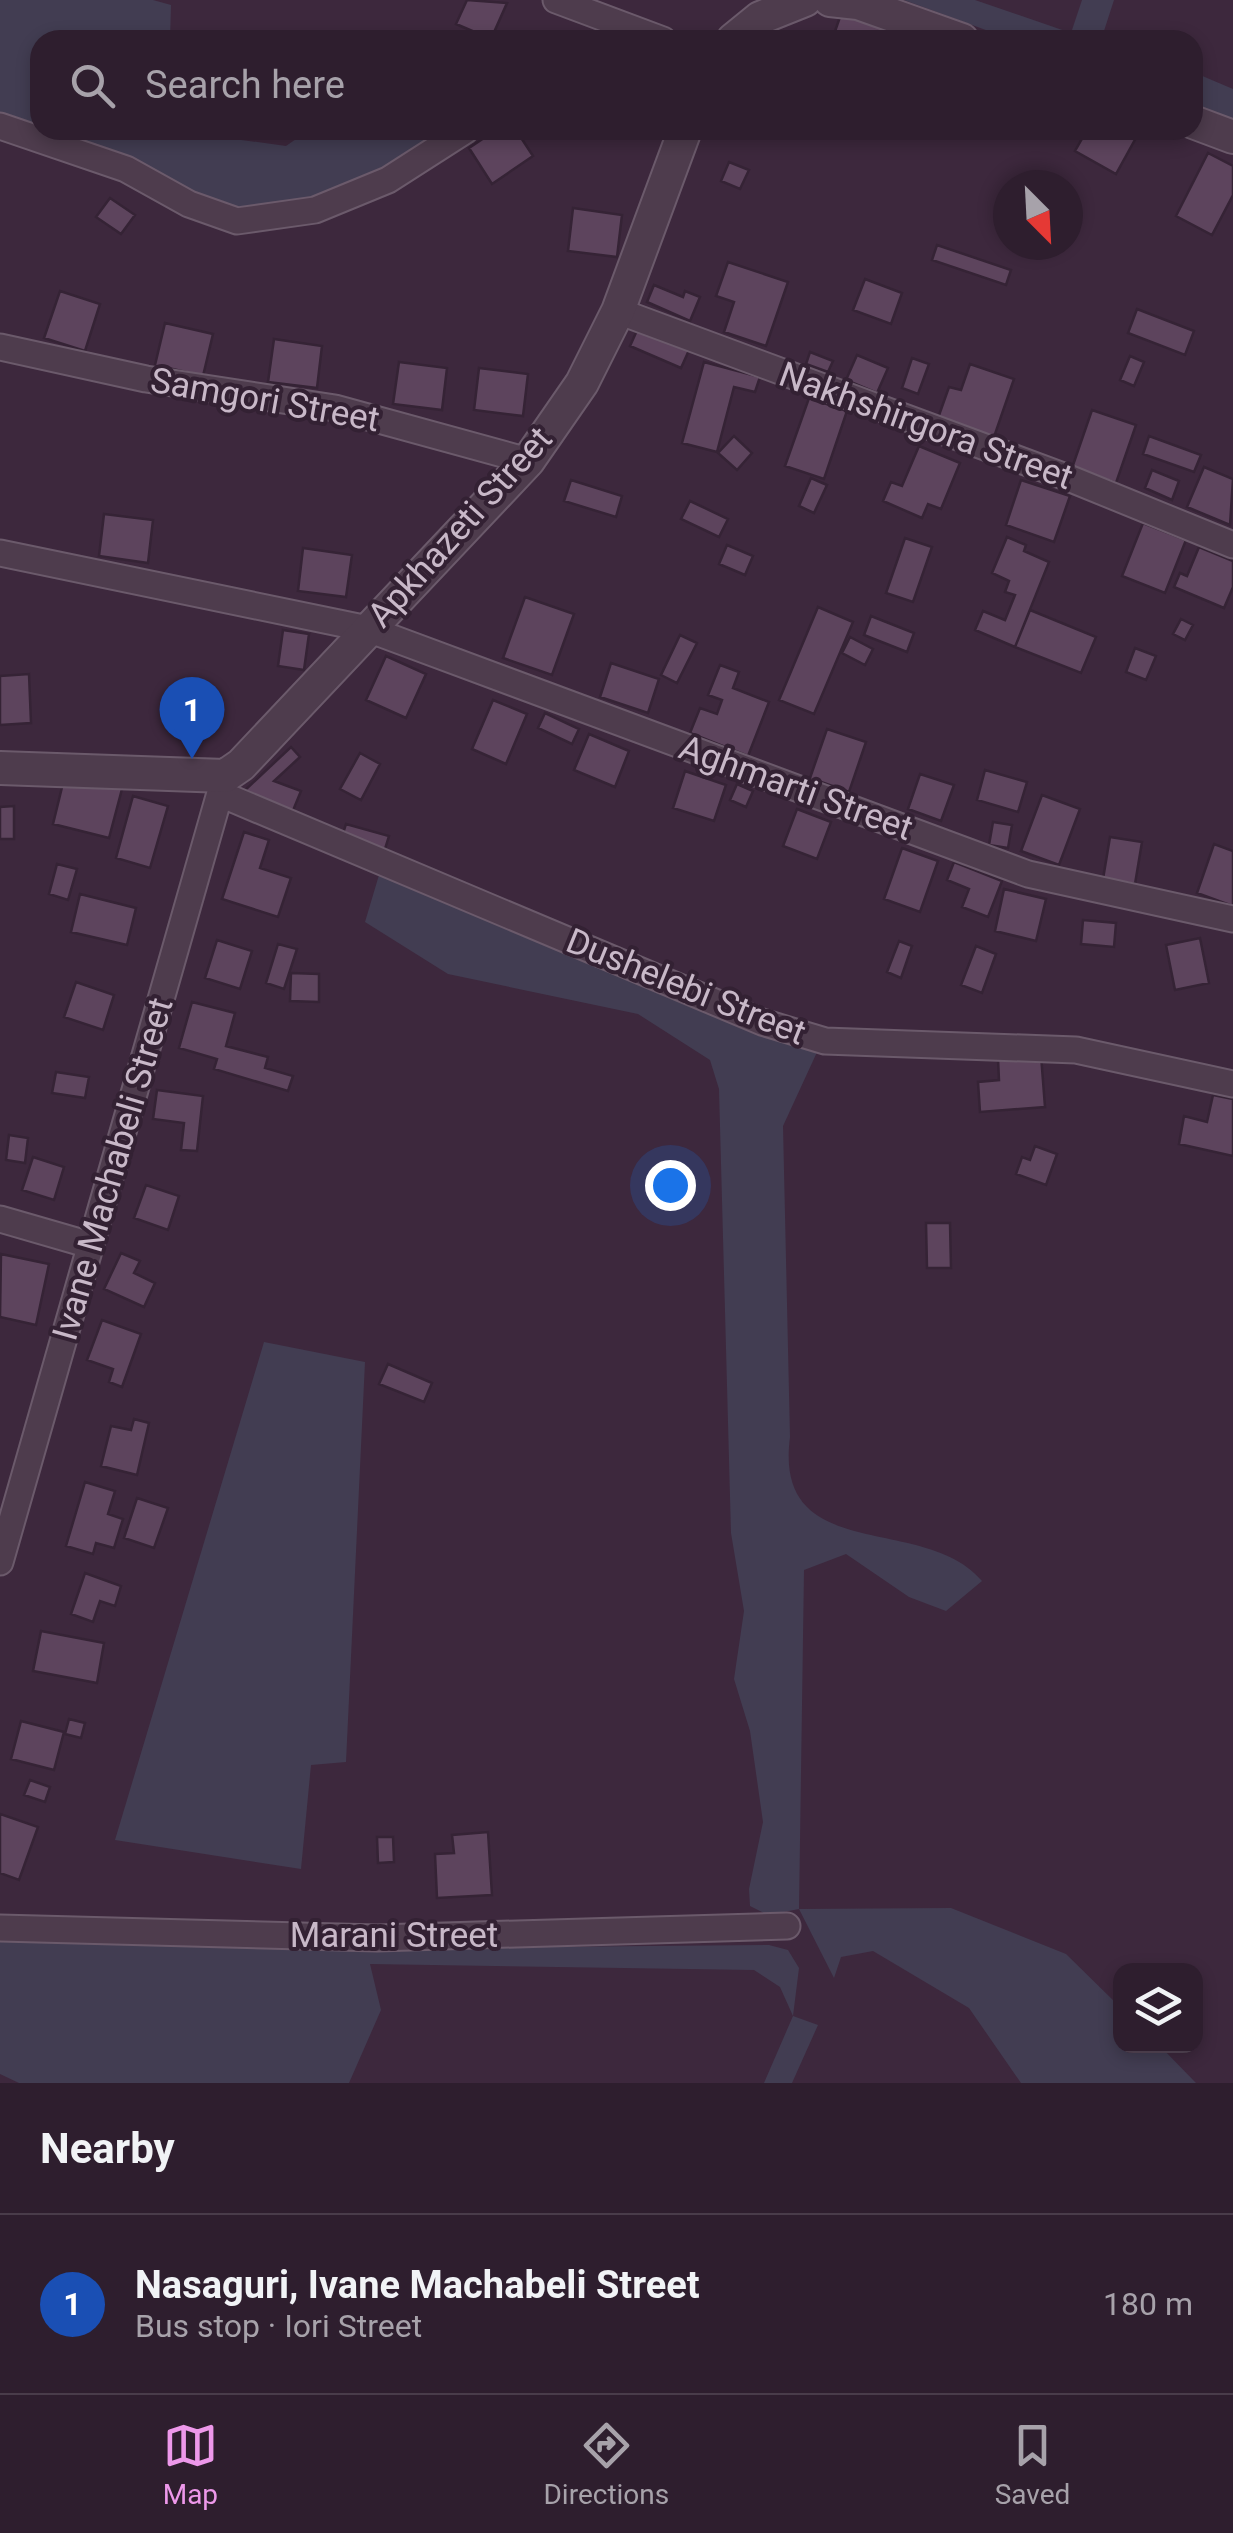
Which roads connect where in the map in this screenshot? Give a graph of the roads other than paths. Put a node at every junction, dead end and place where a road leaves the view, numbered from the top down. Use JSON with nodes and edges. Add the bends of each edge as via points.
{"nodes":[{"id":1,"x":556,"y":0,"type":"edge"},
{"id":2,"x":830,"y":0,"type":"edge"},
{"id":3,"x":790,"y":1,"type":"edge"},
{"id":4,"x":634,"y":30,"type":"edge"},
{"id":5,"x":748,"y":30,"type":"edge"},
{"id":6,"x":934,"y":30,"type":"edge"},
{"id":7,"x":0,"y":126,"type":"edge"},
{"id":8,"x":1203,"y":126,"type":"edge"},
{"id":9,"x":30,"y":136,"type":"edge"},
{"id":10,"x":1233,"y":136,"type":"edge"},
{"id":11,"x":41,"y":140,"type":"edge"},
{"id":12,"x":450,"y":140,"type":"edge"},
{"id":13,"x":681,"y":140,"type":"edge"},
{"id":14,"x":618,"y":311,"type":"junction"},
{"id":15,"x":0,"y":347,"type":"edge"},
{"id":16,"x":528,"y":460,"type":"junction"},
{"id":17,"x":1233,"y":545,"type":"edge"},
{"id":18,"x":0,"y":553,"type":"edge"},
{"id":19,"x":368,"y":629,"type":"junction"},
{"id":20,"x":0,"y":768,"type":"edge"},
{"id":21,"x":224,"y":785,"type":"junction"},
{"id":22,"x":1233,"y":919,"type":"edge"},
{"id":23,"x":1233,"y":1084,"type":"edge"},
{"id":24,"x":0,"y":1218,"type":"edge"},
{"id":25,"x":90,"y":1246,"type":"junction"},
{"id":26,"x":0,"y":1562,"type":"edge"},
{"id":27,"x":788,"y":1926,"type":"dead end"},
{"id":28,"x":0,"y":1928,"type":"edge"}],
"edges":[{"from":1,"to":4,"type":"street"},
{"from":2,"to":6,"type":"street"},
{"from":3,"to":5,"type":"street"},
{"from":7,"to":9,"type":"street"},
{"from":8,"to":10,"type":"street"},
{"from":11,"to":12,"type":"street","via":[[126,169],[237,221],[315,210],[388,180]]},
{"from":13,"to":14,"type":"street","name":"Apkhazeti Street"},
{"from":14,"to":16,"type":"street","name":"Apkhazeti Street","via":[[582,383]]},
{"from":14,"to":17,"type":"street","name":"Nakhshirgora Street"},
{"from":15,"to":16,"type":"street","name":"Samgori Street","via":[[146,379],[335,408]]},
{"from":16,"to":19,"type":"street","name":"Apkhazeti Street"},
{"from":18,"to":19,"type":"street","name":"Aghmarti Street"},
{"from":19,"to":21,"type":"street","name":"Apkhazeti Street"},
{"from":19,"to":22,"type":"street","name":"Aghmarti Street","via":[[1028,874]]},
{"from":20,"to":21,"type":"street"},
{"from":21,"to":23,"type":"street","name":"Dushelebi Street","via":[[762,1022],[825,1041],[1076,1050]]},
{"from":21,"to":25,"type":"street","name":"Ivane Machabeli Street"},
{"from":24,"to":25,"type":"street"},
{"from":25,"to":26,"type":"street","name":"Ivane Machabeli Street"},
{"from":27,"to":28,"type":"street","name":"Marani Street","via":[[377,1938]]}]}
